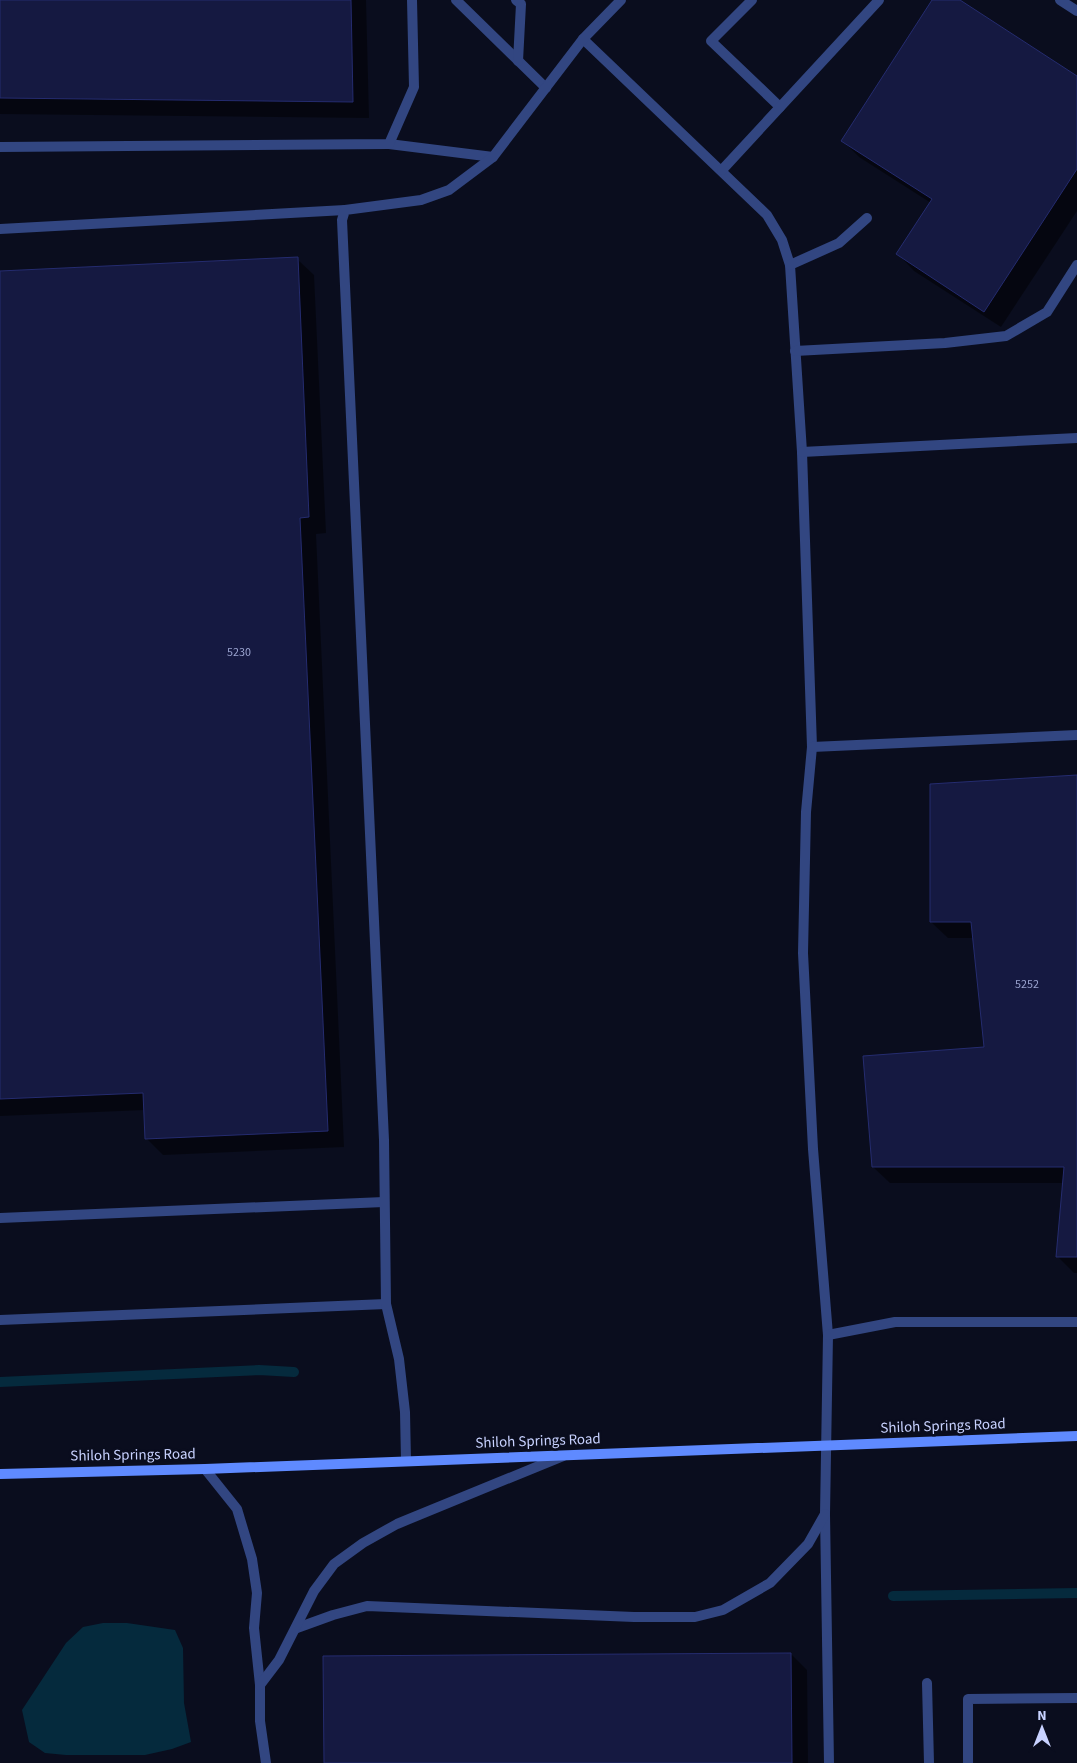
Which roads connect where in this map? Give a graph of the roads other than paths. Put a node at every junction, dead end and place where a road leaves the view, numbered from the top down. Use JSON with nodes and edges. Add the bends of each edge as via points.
{"nodes":[{"id":1,"x":412,"y":0,"type":"edge"},
{"id":2,"x":456,"y":0,"type":"edge"},
{"id":3,"x":516,"y":0,"type":"edge"},
{"id":4,"x":621,"y":0,"type":"edge"},
{"id":5,"x":752,"y":0,"type":"edge"},
{"id":6,"x":879,"y":0,"type":"edge"},
{"id":7,"x":1060,"y":0,"type":"edge"},
{"id":8,"x":1077,"y":11,"type":"edge"},
{"id":9,"x":584,"y":39,"type":"junction"},
{"id":10,"x":518,"y":60,"type":"junction"},
{"id":11,"x":546,"y":88,"type":"junction"},
{"id":12,"x":780,"y":107,"type":"junction"},
{"id":13,"x":389,"y":144,"type":"junction"},
{"id":14,"x":0,"y":147,"type":"edge"},
{"id":15,"x":493,"y":157,"type":"junction"},
{"id":16,"x":722,"y":170,"type":"junction"},
{"id":17,"x":345,"y":210,"type":"junction"},
{"id":18,"x":867,"y":218,"type":"dead end"},
{"id":19,"x":0,"y":229,"type":"edge"},
{"id":20,"x":790,"y":265,"type":"junction"},
{"id":21,"x":1077,"y":265,"type":"edge"},
{"id":22,"x":795,"y":351,"type":"junction"},
{"id":23,"x":1077,"y":438,"type":"edge"},
{"id":24,"x":802,"y":452,"type":"junction"},
{"id":25,"x":1077,"y":735,"type":"edge"},
{"id":26,"x":812,"y":747,"type":"junction"},
{"id":27,"x":384,"y":1202,"type":"junction"},
{"id":28,"x":0,"y":1218,"type":"edge"},
{"id":29,"x":386,"y":1304,"type":"junction"},
{"id":30,"x":0,"y":1320,"type":"edge"},
{"id":31,"x":1077,"y":1322,"type":"edge"},
{"id":32,"x":828,"y":1335,"type":"junction"},
{"id":33,"x":1077,"y":1436,"type":"edge"},
{"id":34,"x":827,"y":1445,"type":"junction"},
{"id":35,"x":566,"y":1455,"type":"junction"},
{"id":36,"x":406,"y":1461,"type":"junction"},
{"id":37,"x":205,"y":1469,"type":"junction"},
{"id":38,"x":0,"y":1474,"type":"edge"},
{"id":39,"x":826,"y":1514,"type":"junction"},
{"id":40,"x":297,"y":1628,"type":"junction"},
{"id":41,"x":927,"y":1683,"type":"dead end"},
{"id":42,"x":260,"y":1685,"type":"junction"},
{"id":43,"x":1077,"y":1698,"type":"edge"},
{"id":44,"x":266,"y":1763,"type":"edge"},
{"id":45,"x":829,"y":1763,"type":"edge"},
{"id":46,"x":929,"y":1763,"type":"edge"},
{"id":47,"x":968,"y":1763,"type":"edge"}],
"edges":[{"from":1,"to":13,"type":"lane","via":[[414,86]]},
{"from":2,"to":10,"type":"lane"},
{"from":3,"to":10,"type":"lane","via":[[520,4]]},
{"from":4,"to":9,"type":"lane"},
{"from":5,"to":12,"type":"lane","via":[[711,41]]},
{"from":6,"to":12,"type":"lane"},
{"from":7,"to":8,"type":"lane"},
{"from":9,"to":11,"type":"lane"},
{"from":9,"to":16,"type":"lane"},
{"from":10,"to":11,"type":"lane"},
{"from":11,"to":15,"type":"lane"},
{"from":12,"to":16,"type":"lane"},
{"from":13,"to":14,"type":"lane"},
{"from":13,"to":15,"type":"lane"},
{"from":15,"to":17,"type":"lane","via":[[449,190],[421,200]]},
{"from":16,"to":20,"type":"lane","via":[[767,215],[782,240]]},
{"from":17,"to":19,"type":"lane"},
{"from":17,"to":27,"type":"lane","via":[[342,220],[384,1140]]},
{"from":18,"to":20,"type":"lane","via":[[839,243]]},
{"from":20,"to":22,"type":"lane"},
{"from":21,"to":22,"type":"lane","via":[[1047,312],[1006,336],[945,344]]},
{"from":22,"to":24,"type":"lane"},
{"from":23,"to":24,"type":"lane"},
{"from":24,"to":26,"type":"lane"},
{"from":25,"to":26,"type":"lane"},
{"from":26,"to":32,"type":"lane","via":[[806,812],[803,953],[813,1150]]},
{"from":27,"to":28,"type":"lane"},
{"from":27,"to":29,"type":"lane"},
{"from":29,"to":30,"type":"lane"},
{"from":29,"to":36,"type":"lane","via":[[399,1359]]},
{"from":31,"to":32,"type":"lane","via":[[895,1322]]},
{"from":32,"to":34,"type":"lane"},
{"from":33,"to":34,"type":"street","name":"Shiloh Springs Road"},
{"from":34,"to":35,"type":"street","name":"Shiloh Springs Road"},
{"from":34,"to":39,"type":"lane"},
{"from":35,"to":36,"type":"street","name":"Shiloh Springs Road"},
{"from":35,"to":40,"type":"lane","via":[[397,1524],[363,1543],[334,1564],[314,1592]]},
{"from":36,"to":37,"type":"street","name":"Shiloh Springs Road"},
{"from":37,"to":38,"type":"street","name":"Shiloh Springs Road"},
{"from":37,"to":42,"type":"lane","via":[[237,1509],[252,1559],[257,1592],[254,1628]]},
{"from":39,"to":40,"type":"lane","via":[[808,1544],[770,1583],[723,1610],[695,1617],[367,1606]]},
{"from":39,"to":45,"type":"lane"},
{"from":40,"to":42,"type":"lane"},
{"from":41,"to":46,"type":"lane"},
{"from":42,"to":44,"type":"lane","via":[[260,1721]]},
{"from":43,"to":47,"type":"lane","via":[[968,1699]]}]}
